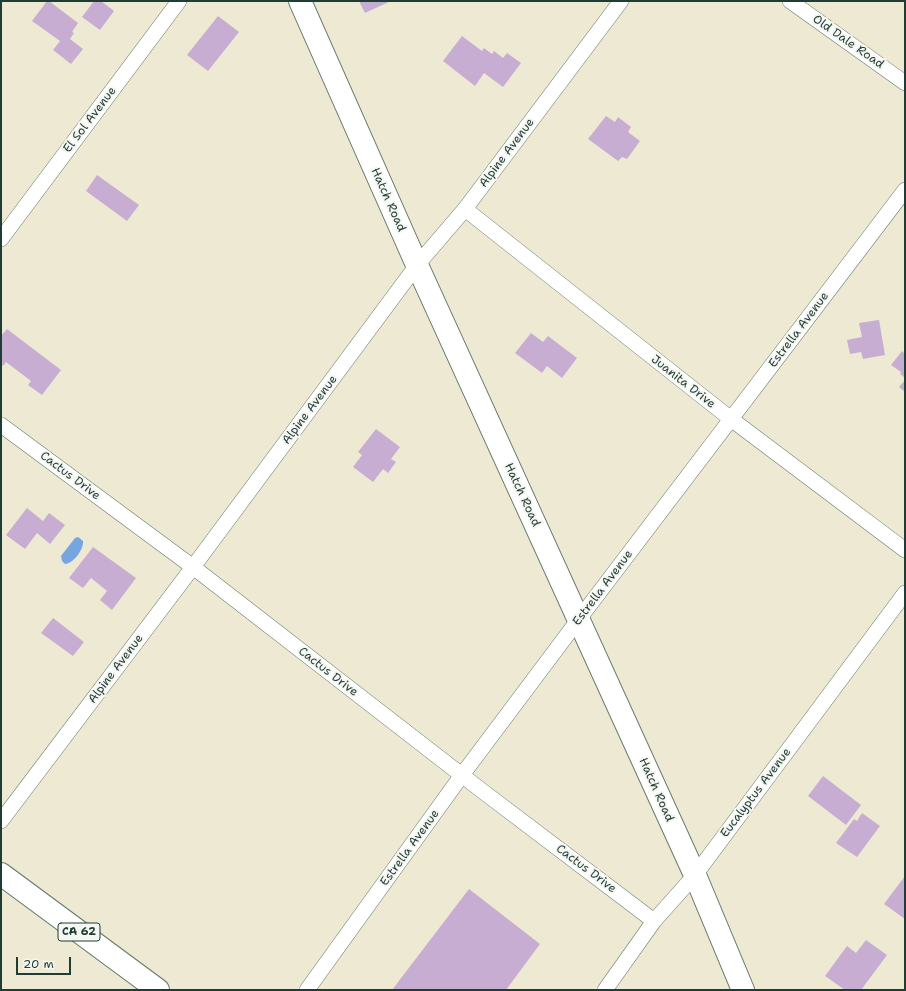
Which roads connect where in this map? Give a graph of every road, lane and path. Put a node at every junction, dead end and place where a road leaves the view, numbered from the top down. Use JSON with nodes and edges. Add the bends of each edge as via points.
{"nodes":[{"id":1,"x":300,"y":1,"type":"edge"},
{"id":2,"x":622,"y":1,"type":"edge"},
{"id":3,"x":790,"y":1,"type":"edge"},
{"id":4,"x":177,"y":2,"type":"edge"},
{"id":5,"x":905,"y":83,"type":"edge"},
{"id":6,"x":905,"y":190,"type":"edge"},
{"id":7,"x":465,"y":208,"type":"junction"},
{"id":8,"x":1,"y":239,"type":"edge"},
{"id":9,"x":417,"y":265,"type":"junction"},
{"id":10,"x":731,"y":419,"type":"junction"},
{"id":11,"x":1,"y":425,"type":"edge"},
{"id":12,"x":905,"y":550,"type":"edge"},
{"id":13,"x":193,"y":567,"type":"junction"},
{"id":14,"x":905,"y":593,"type":"edge"},
{"id":15,"x":579,"y":620,"type":"junction"},
{"id":16,"x":462,"y":775,"type":"junction"},
{"id":17,"x":1,"y":821,"type":"edge"},
{"id":18,"x":1,"y":874,"type":"edge"},
{"id":19,"x":695,"y":875,"type":"junction"},
{"id":20,"x":654,"y":920,"type":"junction"},
{"id":21,"x":158,"y":990,"type":"edge"},
{"id":22,"x":307,"y":990,"type":"edge"},
{"id":23,"x":605,"y":990,"type":"edge"},
{"id":24,"x":743,"y":990,"type":"edge"}],
"edges":[{"from":1,"to":9,"type":"street","name":"Hatch Road"},
{"from":2,"to":7,"type":"street","name":"Alpine Avenue"},
{"from":3,"to":5,"type":"street","name":"Old Dale Road"},
{"from":4,"to":8,"type":"street","name":"El Sol Avenue"},
{"from":6,"to":10,"type":"street","name":"Estrella Avenue"},
{"from":7,"to":9,"type":"street","name":"Alpine Avenue"},
{"from":7,"to":10,"type":"street","name":"Juanita Drive"},
{"from":9,"to":13,"type":"street","name":"Alpine Avenue"},
{"from":9,"to":15,"type":"street","name":"Hatch Road"},
{"from":10,"to":12,"type":"street","name":"Juanita Drive"},
{"from":10,"to":15,"type":"street","name":"Estrella Avenue"},
{"from":11,"to":13,"type":"street","name":"Cactus Drive"},
{"from":13,"to":16,"type":"street","name":"Cactus Drive"},
{"from":13,"to":17,"type":"street","name":"Alpine Avenue"},
{"from":14,"to":19,"type":"street","name":"Eucalyptus Avenue"},
{"from":15,"to":16,"type":"street","name":"Estrella Avenue"},
{"from":15,"to":19,"type":"street","name":"Hatch Road"},
{"from":16,"to":20,"type":"street","name":"Cactus Drive"},
{"from":16,"to":22,"type":"street","name":"Estrella Avenue"},
{"from":18,"to":21,"type":"street","number":"CA 62"},
{"from":19,"to":20,"type":"street","name":"Eucalyptus Avenue"},
{"from":19,"to":24,"type":"street","name":"Hatch Road"},
{"from":20,"to":23,"type":"street","name":"Eucalyptus Avenue"}]}
